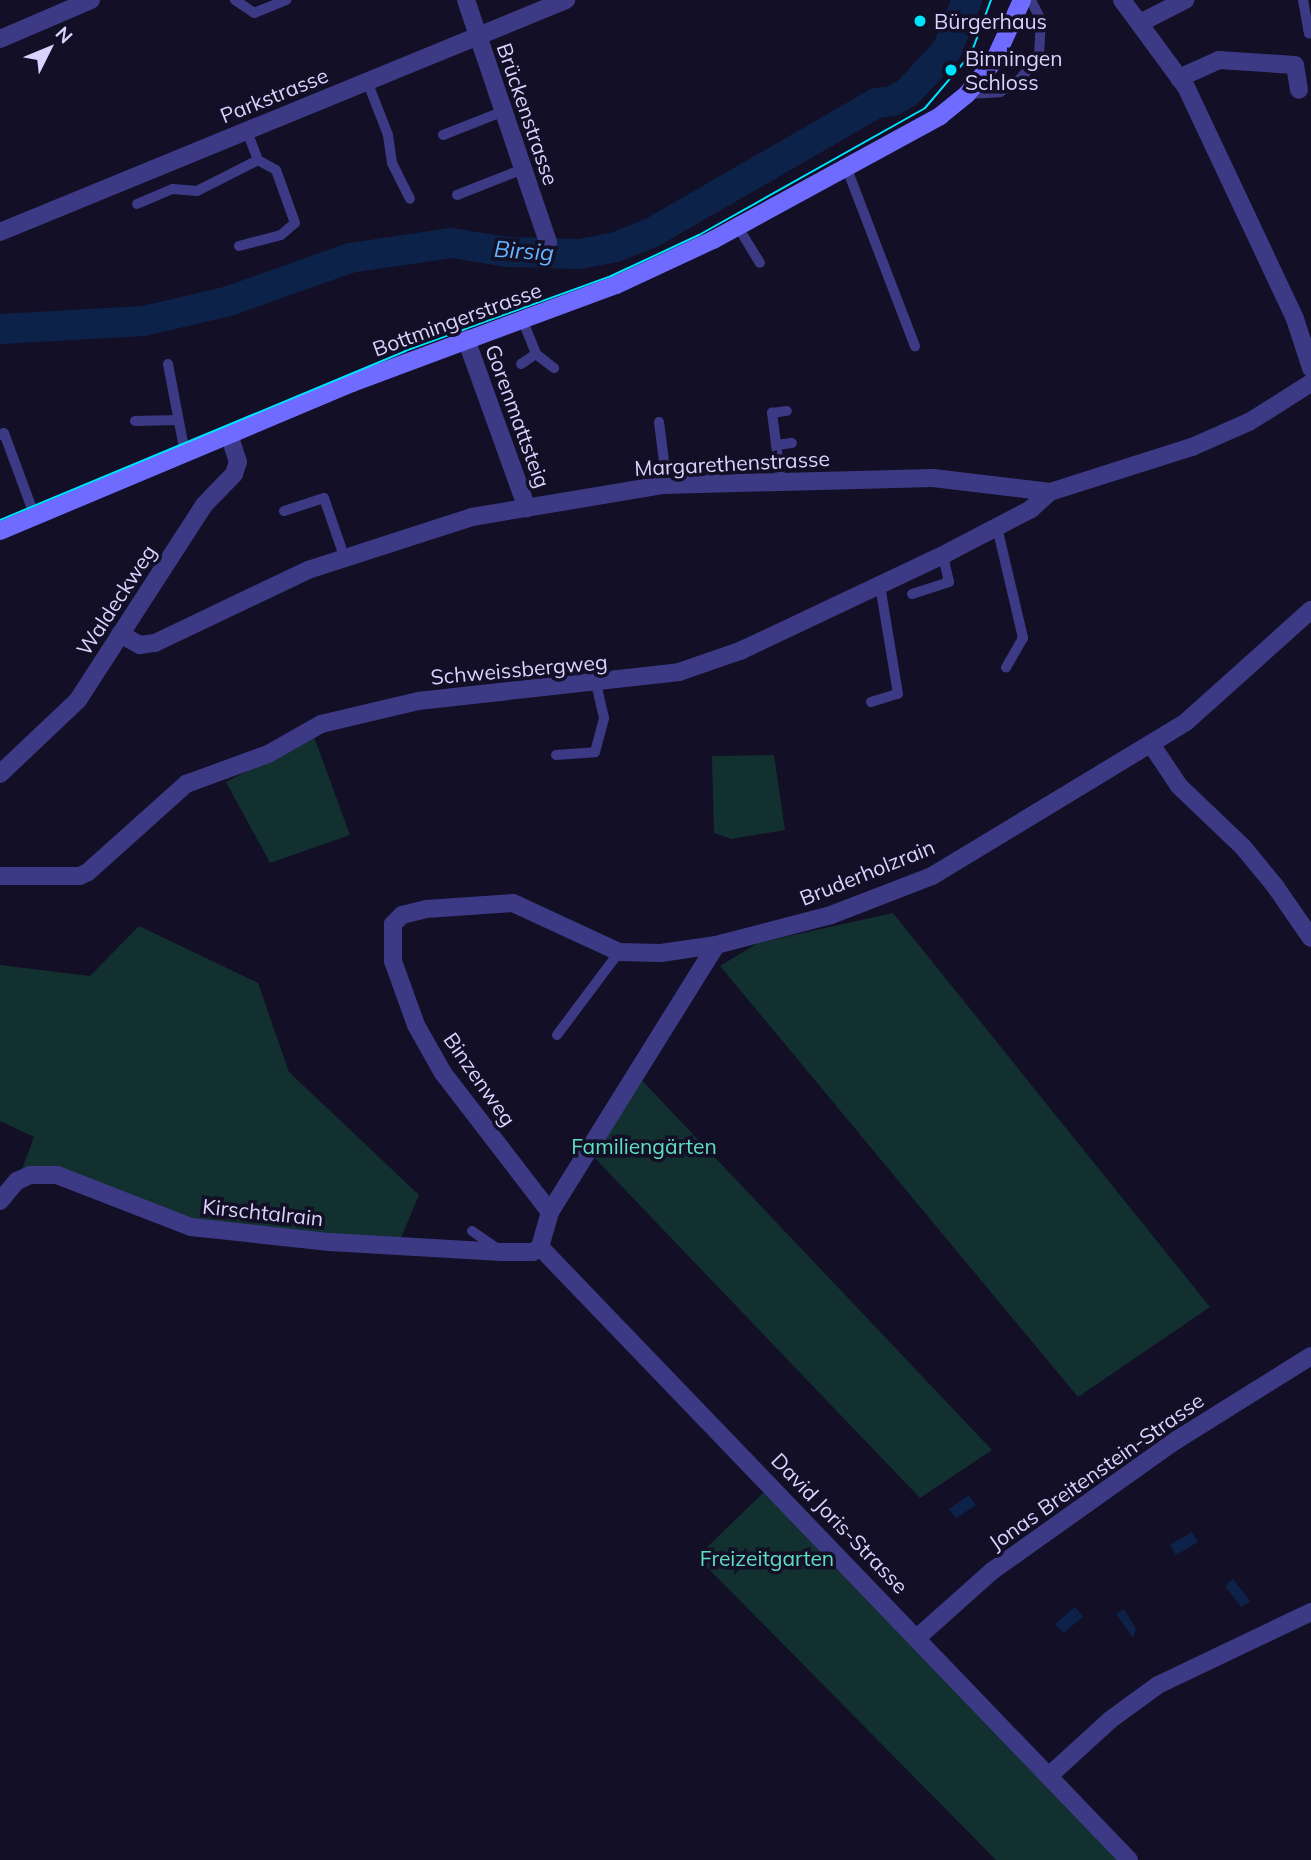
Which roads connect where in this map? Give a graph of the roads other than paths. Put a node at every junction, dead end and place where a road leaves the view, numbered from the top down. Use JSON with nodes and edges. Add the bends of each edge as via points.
{"nodes":[{"id":1,"x":91,"y":0,"type":"edge"},
{"id":2,"x":235,"y":0,"type":"edge"},
{"id":3,"x":287,"y":0,"type":"edge"},
{"id":4,"x":466,"y":0,"type":"edge"},
{"id":5,"x":566,"y":0,"type":"edge"},
{"id":6,"x":1022,"y":0,"type":"edge"},
{"id":7,"x":1031,"y":0,"type":"edge"},
{"id":8,"x":1122,"y":0,"type":"edge"},
{"id":9,"x":1185,"y":0,"type":"edge"},
{"id":10,"x":1303,"y":0,"type":"edge"},
{"id":11,"x":1140,"y":23,"type":"junction"},
{"id":12,"x":1309,"y":33,"type":"dead end"},
{"id":13,"x":478,"y":36,"type":"junction"},
{"id":14,"x":0,"y":39,"type":"edge"},
{"id":15,"x":1179,"y":78,"type":"junction"},
{"id":16,"x":366,"y":81,"type":"junction"},
{"id":17,"x":1299,"y":90,"type":"dead end"},
{"id":18,"x":967,"y":94,"type":"junction"},
{"id":19,"x":503,"y":111,"type":"junction"},
{"id":20,"x":247,"y":131,"type":"junction"},
{"id":21,"x":443,"y":135,"type":"dead end"},
{"id":22,"x":258,"y":160,"type":"junction"},
{"id":23,"x":523,"y":169,"type":"junction"},
{"id":24,"x":848,"y":169,"type":"junction"},
{"id":25,"x":457,"y":195,"type":"dead end"},
{"id":26,"x":410,"y":200,"type":"dead end"},
{"id":27,"x":137,"y":204,"type":"dead end"},
{"id":28,"x":738,"y":227,"type":"junction"},
{"id":29,"x":0,"y":232,"type":"edge"},
{"id":30,"x":548,"y":242,"type":"dead end"},
{"id":31,"x":239,"y":246,"type":"dead end"},
{"id":32,"x":760,"y":263,"type":"dead end"},
{"id":33,"x":522,"y":319,"type":"junction"},
{"id":34,"x":466,"y":339,"type":"junction"},
{"id":35,"x":915,"y":346,"type":"dead end"},
{"id":36,"x":536,"y":354,"type":"junction"},
{"id":37,"x":521,"y":364,"type":"dead end"},
{"id":38,"x":168,"y":365,"type":"dead end"},
{"id":39,"x":554,"y":368,"type":"dead end"},
{"id":40,"x":1311,"y":368,"type":"edge"},
{"id":41,"x":1311,"y":383,"type":"edge"},
{"id":42,"x":786,"y":411,"type":"dead end"},
{"id":43,"x":178,"y":420,"type":"junction"},
{"id":44,"x":135,"y":421,"type":"dead end"},
{"id":45,"x":659,"y":422,"type":"dead end"},
{"id":46,"x":0,"y":435,"type":"edge"},
{"id":47,"x":229,"y":435,"type":"junction"},
{"id":48,"x":792,"y":443,"type":"dead end"},
{"id":49,"x":776,"y":445,"type":"junction"},
{"id":50,"x":185,"y":453,"type":"junction"},
{"id":51,"x":781,"y":482,"type":"junction"},
{"id":52,"x":667,"y":485,"type":"junction"},
{"id":53,"x":1050,"y":492,"type":"junction"},
{"id":54,"x":527,"y":508,"type":"junction"},
{"id":55,"x":284,"y":511,"type":"dead end"},
{"id":56,"x":35,"y":517,"type":"junction"},
{"id":57,"x":997,"y":527,"type":"junction"},
{"id":58,"x":0,"y":531,"type":"edge"},
{"id":59,"x":943,"y":555,"type":"junction"},
{"id":60,"x":345,"y":559,"type":"junction"},
{"id":61,"x":880,"y":585,"type":"junction"},
{"id":62,"x":912,"y":594,"type":"dead end"},
{"id":63,"x":1311,"y":610,"type":"edge"},
{"id":64,"x":120,"y":634,"type":"junction"},
{"id":65,"x":1006,"y":667,"type":"dead end"},
{"id":66,"x":596,"y":684,"type":"junction"},
{"id":67,"x":870,"y":702,"type":"dead end"},
{"id":68,"x":1151,"y":744,"type":"junction"},
{"id":69,"x":555,"y":755,"type":"dead end"},
{"id":70,"x":0,"y":774,"type":"edge"},
{"id":71,"x":0,"y":876,"type":"edge"},
{"id":72,"x":1311,"y":938,"type":"edge"},
{"id":73,"x":716,"y":945,"type":"junction"},
{"id":74,"x":619,"y":952,"type":"junction"},
{"id":75,"x":557,"y":1035,"type":"dead end"},
{"id":76,"x":0,"y":1201,"type":"edge"},
{"id":77,"x":550,"y":1212,"type":"junction"},
{"id":78,"x":472,"y":1231,"type":"dead end"},
{"id":79,"x":540,"y":1247,"type":"junction"},
{"id":80,"x":502,"y":1252,"type":"junction"},
{"id":81,"x":1311,"y":1356,"type":"edge"},
{"id":82,"x":1311,"y":1612,"type":"edge"},
{"id":83,"x":918,"y":1637,"type":"junction"},
{"id":84,"x":1050,"y":1775,"type":"junction"},
{"id":85,"x":1129,"y":1860,"type":"edge"}],
"edges":[{"from":1,"to":14,"type":"street"},
{"from":2,"to":3,"type":"lane","via":[[254,13]]},
{"from":4,"to":13,"type":"street","name":"Brückenstrasse"},
{"from":5,"to":13,"type":"street","name":"Parkstrasse"},
{"from":6,"to":18,"type":"main road","name":"Bottmingerstrasse","via":[[994,61]]},
{"from":7,"to":18,"type":"lane","via":[[1041,20],[1039,56],[1020,79],[1000,92]]},
{"from":8,"to":11,"type":"street"},
{"from":9,"to":11,"type":"street"},
{"from":10,"to":12,"type":"lane"},
{"from":11,"to":15,"type":"street"},
{"from":13,"to":16,"type":"street","name":"Parkstrasse"},
{"from":13,"to":19,"type":"street","name":"Brückenstrasse"},
{"from":15,"to":17,"type":"street","via":[[1219,60],[1295,65]]},
{"from":15,"to":40,"type":"street","via":[[1295,319]]},
{"from":16,"to":20,"type":"street","name":"Parkstrasse"},
{"from":16,"to":26,"type":"lane","via":[[388,135],[392,163]]},
{"from":18,"to":24,"type":"main road","name":"Bottmingerstrasse","via":[[920,129]]},
{"from":19,"to":21,"type":"lane"},
{"from":19,"to":23,"type":"street","name":"Brückenstrasse"},
{"from":20,"to":22,"type":"lane"},
{"from":20,"to":29,"type":"street","name":"Parkstrasse"},
{"from":22,"to":27,"type":"lane","via":[[197,191],[173,189]]},
{"from":22,"to":31,"type":"lane","via":[[276,170],[295,223],[281,235]]},
{"from":23,"to":25,"type":"lane"},
{"from":23,"to":30,"type":"street","name":"Brückenstrasse"},
{"from":24,"to":28,"type":"main road","name":"Bottmingerstrasse"},
{"from":24,"to":35,"type":"lane"},
{"from":28,"to":32,"type":"lane"},
{"from":28,"to":33,"type":"main road","name":"Bottmingerstrasse","via":[[616,285]]},
{"from":33,"to":34,"type":"main road","name":"Bottmingerstrasse"},
{"from":33,"to":36,"type":"lane"},
{"from":34,"to":47,"type":"main road","name":"Bottmingerstrasse"},
{"from":34,"to":54,"type":"street","name":"Gorenmattsteig"},
{"from":36,"to":37,"type":"lane"},
{"from":36,"to":39,"type":"lane"},
{"from":38,"to":43,"type":"lane"},
{"from":41,"to":53,"type":"street","name":"Margarethenstrasse","via":[[1248,422],[1192,447]]},
{"from":42,"to":49,"type":"lane","via":[[772,414]]},
{"from":43,"to":44,"type":"lane"},
{"from":43,"to":50,"type":"lane"},
{"from":45,"to":52,"type":"lane"},
{"from":46,"to":56,"type":"lane","via":[[4,433]]},
{"from":47,"to":50,"type":"main road","name":"Bottmingerstrasse"},
{"from":47,"to":64,"type":"street","name":"Waldeckweg","via":[[238,468],[204,505]]},
{"from":48,"to":49,"type":"lane"},
{"from":49,"to":51,"type":"lane"},
{"from":50,"to":56,"type":"main road","name":"Bottmingerstrasse"},
{"from":51,"to":52,"type":"street","name":"Margarethenstrasse"},
{"from":51,"to":53,"type":"street","name":"Margarethenstrasse","via":[[933,478]]},
{"from":52,"to":54,"type":"street","name":"Margarethenstrasse"},
{"from":53,"to":57,"type":"street","name":"Schweissbergweg","via":[[1031,509]]},
{"from":54,"to":60,"type":"street","name":"Margarethenstrasse","via":[[472,517]]},
{"from":55,"to":60,"type":"lane","via":[[324,498]]},
{"from":56,"to":58,"type":"main road","name":"Bottmingerstrasse"},
{"from":57,"to":59,"type":"street","name":"Schweissbergweg"},
{"from":57,"to":65,"type":"lane","via":[[1023,638]]},
{"from":59,"to":61,"type":"street","name":"Schweissbergweg"},
{"from":59,"to":62,"type":"lane","via":[[949,582]]},
{"from":60,"to":64,"type":"street","name":"Margarethenstrasse","via":[[308,570],[155,643],[139,645]]},
{"from":61,"to":66,"type":"street","name":"Schweissbergweg","via":[[740,652],[679,672]]},
{"from":61,"to":67,"type":"lane","via":[[898,694]]},
{"from":63,"to":68,"type":"street","name":"Bruderholzrain","via":[[1194,715]]},
{"from":64,"to":70,"type":"street","name":"Waldeckweg","via":[[78,700]]},
{"from":66,"to":69,"type":"lane","via":[[604,718],[595,752]]},
{"from":66,"to":71,"type":"street","name":"Schweissbergweg","via":[[418,701],[321,724],[268,754],[186,783],[80,876]]},
{"from":68,"to":72,"type":"street","via":[[1180,786],[1243,847]]},
{"from":68,"to":73,"type":"street","name":"Bruderholzrain","via":[[932,876],[831,915]]},
{"from":73,"to":74,"type":"street","name":"Binzenweg","via":[[661,953]]},
{"from":73,"to":77,"type":"street"},
{"from":74,"to":75,"type":"lane"},
{"from":74,"to":77,"type":"street","name":"Binzenweg","via":[[513,903],[479,902],[414,912],[397,919],[390,932],[393,961],[406,999],[443,1073]]},
{"from":76,"to":80,"type":"street","name":"Kirschtalrain","via":[[17,1181],[30,1175],[57,1175],[191,1227],[330,1242]]},
{"from":77,"to":79,"type":"street"},
{"from":78,"to":80,"type":"lane"},
{"from":79,"to":80,"type":"street","name":"Kirschtalrain","via":[[533,1252]]},
{"from":79,"to":83,"type":"street","name":"David Joris-Strasse"},
{"from":81,"to":83,"type":"street","name":"Jonas Breitenstein-Strasse","via":[[1175,1441],[992,1571]]},
{"from":82,"to":84,"type":"street","via":[[1158,1685],[1110,1720]]},
{"from":83,"to":84,"type":"street","name":"David Joris-Strasse"},
{"from":84,"to":85,"type":"street","name":"David Joris-Strasse"}]}
